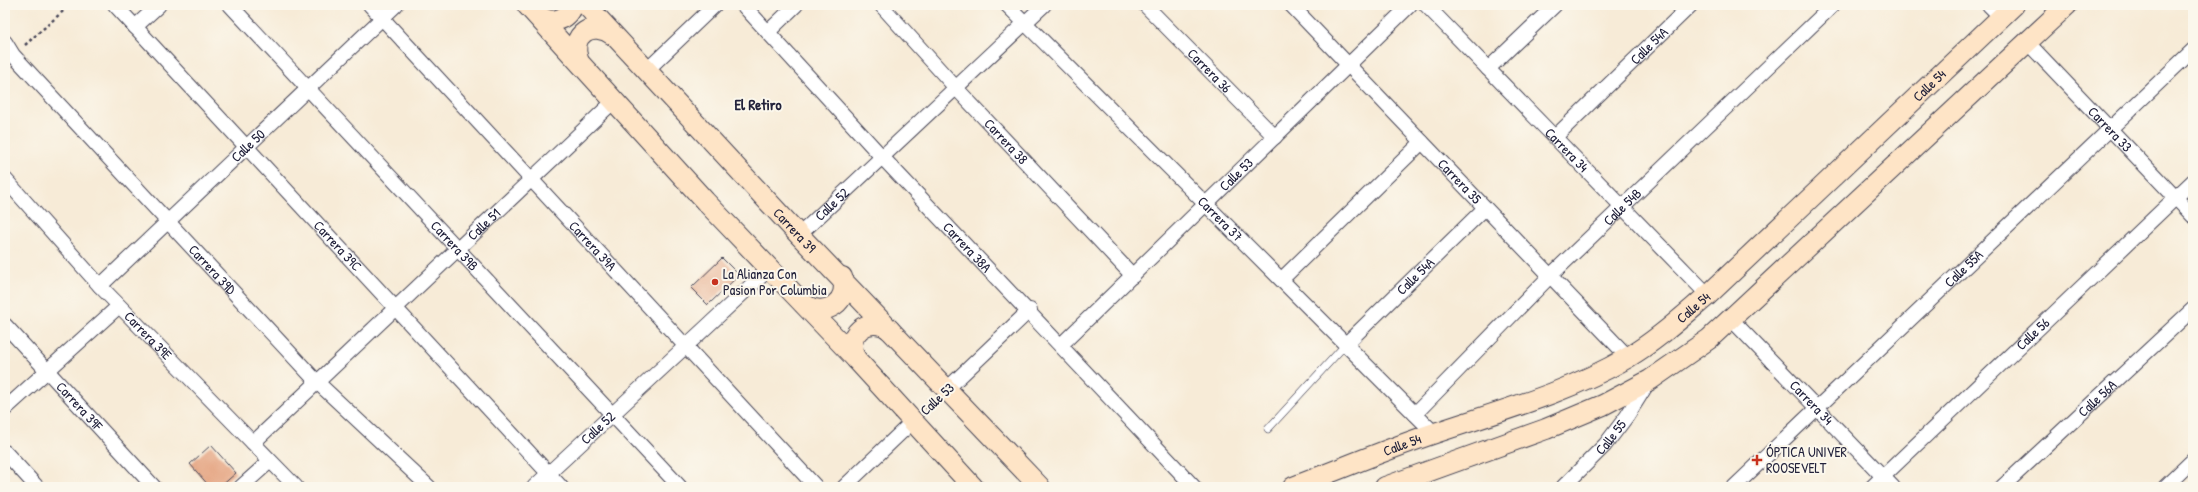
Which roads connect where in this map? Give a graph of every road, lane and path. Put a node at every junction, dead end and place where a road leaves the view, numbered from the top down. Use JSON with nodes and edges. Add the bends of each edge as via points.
{"nodes":[{"id":1,"x":70,"y":5,"type":"edge"},
{"id":2,"x":115,"y":5,"type":"edge"},
{"id":3,"x":159,"y":5,"type":"edge"},
{"id":4,"x":230,"y":5,"type":"edge"},
{"id":5,"x":370,"y":5,"type":"edge"},
{"id":6,"x":396,"y":5,"type":"edge"},
{"id":7,"x":573,"y":5,"type":"edge"},
{"id":8,"x":586,"y":5,"type":"edge"},
{"id":9,"x":715,"y":5,"type":"edge"},
{"id":10,"x":743,"y":5,"type":"edge"},
{"id":11,"x":796,"y":5,"type":"edge"},
{"id":12,"x":881,"y":5,"type":"edge"},
{"id":13,"x":1007,"y":5,"type":"edge"},
{"id":14,"x":1044,"y":5,"type":"edge"},
{"id":15,"x":1145,"y":5,"type":"edge"},
{"id":16,"x":1291,"y":5,"type":"edge"},
{"id":17,"x":1410,"y":5,"type":"edge"},
{"id":18,"x":1426,"y":5,"type":"edge"},
{"id":19,"x":1555,"y":5,"type":"edge"},
{"id":20,"x":1691,"y":5,"type":"edge"},
{"id":21,"x":1833,"y":5,"type":"edge"},
{"id":22,"x":2067,"y":5,"type":"edge"},
{"id":23,"x":2001,"y":9,"type":"edge"},
{"id":24,"x":531,"y":10,"type":"edge"},
{"id":25,"x":382,"y":18,"type":"junction"},
{"id":26,"x":1025,"y":24,"type":"junction"},
{"id":27,"x":135,"y":27,"type":"junction"},
{"id":28,"x":768,"y":32,"type":"junction"},
{"id":29,"x":613,"y":35,"type":"junction"},
{"id":30,"x":5,"y":42,"type":"edge"},
{"id":31,"x":2028,"y":43,"type":"junction"},
{"id":32,"x":2193,"y":50,"type":"edge"},
{"id":33,"x":13,"y":55,"type":"junction"},
{"id":34,"x":578,"y":60,"type":"junction"},
{"id":35,"x":1349,"y":65,"type":"junction"},
{"id":36,"x":1488,"y":69,"type":"junction"},
{"id":37,"x":647,"y":70,"type":"junction"},
{"id":38,"x":956,"y":88,"type":"junction"},
{"id":39,"x":308,"y":89,"type":"junction"},
{"id":40,"x":614,"y":101,"type":"junction"},
{"id":41,"x":2110,"y":131,"type":"junction"},
{"id":42,"x":1275,"y":137,"type":"junction"},
{"id":43,"x":1555,"y":137,"type":"junction"},
{"id":44,"x":1422,"y":142,"type":"junction"},
{"id":45,"x":246,"y":147,"type":"junction"},
{"id":46,"x":882,"y":157,"type":"junction"},
{"id":47,"x":5,"y":179,"type":"edge"},
{"id":48,"x":531,"y":179,"type":"junction"},
{"id":49,"x":2193,"y":181,"type":"edge"},
{"id":50,"x":2176,"y":197,"type":"junction"},
{"id":51,"x":1207,"y":203,"type":"junction"},
{"id":52,"x":1622,"y":206,"type":"junction"},
{"id":53,"x":1485,"y":208,"type":"junction"},
{"id":54,"x":2193,"y":216,"type":"edge"},
{"id":55,"x":169,"y":221,"type":"junction"},
{"id":56,"x":799,"y":235,"type":"junction"},
{"id":57,"x":458,"y":249,"type":"junction"},
{"id":58,"x":770,"y":268,"type":"junction"},
{"id":59,"x":1133,"y":276,"type":"junction"},
{"id":60,"x":1550,"y":276,"type":"junction"},
{"id":61,"x":842,"y":277,"type":"junction"},
{"id":62,"x":1282,"y":279,"type":"junction"},
{"id":63,"x":100,"y":286,"type":"junction"},
{"id":64,"x":1708,"y":295,"type":"junction"},
{"id":65,"x":804,"y":304,"type":"junction"},
{"id":66,"x":119,"y":306,"type":"junction"},
{"id":67,"x":395,"y":308,"type":"junction"},
{"id":68,"x":2193,"y":309,"type":"edge"},
{"id":69,"x":1030,"y":310,"type":"junction"},
{"id":70,"x":1731,"y":319,"type":"junction"},
{"id":71,"x":5,"y":325,"type":"edge"},
{"id":72,"x":890,"y":330,"type":"junction"},
{"id":73,"x":1062,"y":344,"type":"junction"},
{"id":74,"x":1346,"y":344,"type":"junction"},
{"id":75,"x":686,"y":346,"type":"junction"},
{"id":76,"x":1628,"y":358,"type":"junction"},
{"id":77,"x":856,"y":359,"type":"junction"},
{"id":78,"x":48,"y":370,"type":"junction"},
{"id":79,"x":1650,"y":380,"type":"junction"},
{"id":80,"x":317,"y":382,"type":"junction"},
{"id":81,"x":948,"y":388,"type":"junction"},
{"id":82,"x":1816,"y":408,"type":"junction"},
{"id":83,"x":5,"y":409,"type":"edge"},
{"id":84,"x":1415,"y":414,"type":"junction"},
{"id":85,"x":612,"y":415,"type":"junction"},
{"id":86,"x":913,"y":421,"type":"junction"},
{"id":87,"x":1268,"y":429,"type":"dead end"},
{"id":88,"x":1434,"y":433,"type":"junction"},
{"id":89,"x":253,"y":443,"type":"junction"},
{"id":90,"x":5,"y":452,"type":"edge"},
{"id":91,"x":2193,"y":460,"type":"edge"},
{"id":92,"x":270,"y":461,"type":"junction"},
{"id":93,"x":549,"y":474,"type":"junction"},
{"id":94,"x":1888,"y":482,"type":"edge"},
{"id":95,"x":36,"y":487,"type":"edge"},
{"id":96,"x":154,"y":487,"type":"edge"},
{"id":97,"x":241,"y":487,"type":"edge"},
{"id":98,"x":296,"y":487,"type":"edge"},
{"id":99,"x":429,"y":487,"type":"edge"},
{"id":100,"x":534,"y":487,"type":"edge"},
{"id":101,"x":561,"y":487,"type":"edge"},
{"id":102,"x":680,"y":487,"type":"edge"},
{"id":103,"x":816,"y":487,"type":"edge"},
{"id":104,"x":844,"y":487,"type":"edge"},
{"id":105,"x":973,"y":487,"type":"edge"},
{"id":106,"x":1040,"y":487,"type":"edge"},
{"id":107,"x":1194,"y":487,"type":"edge"},
{"id":108,"x":1293,"y":487,"type":"edge"},
{"id":109,"x":1385,"y":487,"type":"edge"},
{"id":110,"x":1563,"y":487,"type":"edge"},
{"id":111,"x":1734,"y":487,"type":"edge"},
{"id":112,"x":1872,"y":487,"type":"edge"},
{"id":113,"x":2002,"y":487,"type":"edge"},
{"id":114,"x":2165,"y":487,"type":"edge"}],
"edges":[{"from":1,"to":33,"type":"path"},
{"from":2,"to":27,"type":"street","name":"Carrera 39C"},
{"from":3,"to":27,"type":"street"},
{"from":4,"to":39,"type":"street","name":"Carrera 39B"},
{"from":5,"to":25,"type":"street","name":"Carrera 39A"},
{"from":6,"to":25,"type":"street","name":"Calle 50"},
{"from":7,"to":24,"type":"main road","via":[[569,13],[556,21],[541,19]]},
{"from":8,"to":29,"type":"main road","name":"Carrera 39"},
{"from":9,"to":37,"type":"street"},
{"from":10,"to":28,"type":"street","name":"Carrera 38A"},
{"from":11,"to":28,"type":"street"},
{"from":12,"to":38,"type":"street","name":"Carrera 38"},
{"from":13,"to":26,"type":"street","name":"Carrera 37"},
{"from":14,"to":26,"type":"street","name":"Calle 52"},
{"from":15,"to":42,"type":"street","name":"Carrera 36"},
{"from":16,"to":35,"type":"street","name":"Carrera 35"},
{"from":17,"to":35,"type":"street","name":"Calle 53"},
{"from":18,"to":36,"type":"street","name":"Carrera 34"},
{"from":19,"to":36,"type":"street"},
{"from":20,"to":43,"type":"street","name":"Calle 54A"},
{"from":21,"to":52,"type":"street","name":"Calle 54B"},
{"from":22,"to":31,"type":"main road"},
{"from":23,"to":64,"type":"main road","name":"Calle 54"},
{"from":24,"to":34,"type":"main road"},
{"from":25,"to":39,"type":"street","name":"Calle 50"},
{"from":25,"to":48,"type":"street","name":"Carrera 39A"},
{"from":26,"to":38,"type":"street","name":"Calle 52"},
{"from":26,"to":51,"type":"street","name":"Carrera 37"},
{"from":27,"to":45,"type":"street","name":"Carrera 39C"},
{"from":28,"to":46,"type":"street","name":"Carrera 38A"},
{"from":29,"to":34,"type":"main road","via":[[606,30],[588,29],[576,42]]},
{"from":29,"to":37,"type":"main road","name":"Carrera 39"},
{"from":30,"to":33,"type":"street","name":"Carrera 39D"},
{"from":31,"to":41,"type":"street","name":"Carrera 33"},
{"from":31,"to":70,"type":"main road"},
{"from":32,"to":41,"type":"street","name":"Calle 55A"},
{"from":33,"to":55,"type":"street","name":"Carrera 39D"},
{"from":34,"to":40,"type":"main road"},
{"from":35,"to":42,"type":"street","name":"Calle 53"},
{"from":35,"to":44,"type":"street","name":"Carrera 35"},
{"from":36,"to":43,"type":"street","name":"Carrera 34"},
{"from":37,"to":56,"type":"main road","name":"Carrera 39"},
{"from":38,"to":46,"type":"street","name":"Calle 52"},
{"from":38,"to":59,"type":"street","name":"Carrera 38"},
{"from":39,"to":45,"type":"street","name":"Calle 50"},
{"from":39,"to":57,"type":"street","name":"Carrera 39B"},
{"from":40,"to":48,"type":"street","name":"Calle 51"},
{"from":40,"to":58,"type":"main road"},
{"from":41,"to":50,"type":"street","name":"Carrera 33"},
{"from":41,"to":82,"type":"street","name":"Calle 55A"},
{"from":42,"to":51,"type":"street","name":"Calle 53"},
{"from":43,"to":52,"type":"street","name":"Carrera 34"},
{"from":44,"to":53,"type":"street","name":"Carrera 35"},
{"from":44,"to":62,"type":"street"},
{"from":45,"to":55,"type":"street","name":"Calle 50"},
{"from":45,"to":67,"type":"street","name":"Carrera 39C"},
{"from":46,"to":56,"type":"street","name":"Calle 52"},
{"from":46,"to":69,"type":"street","name":"Carrera 38A"},
{"from":47,"to":63,"type":"street","name":"Carrera 39E"},
{"from":48,"to":57,"type":"street","name":"Calle 51"},
{"from":48,"to":75,"type":"street","name":"Carrera 39A"},
{"from":49,"to":50,"type":"street","name":"Calle 56"},
{"from":50,"to":54,"type":"street","name":"Carrera 33"},
{"from":50,"to":94,"type":"street","name":"Calle 56"},
{"from":51,"to":59,"type":"street","name":"Calle 53"},
{"from":51,"to":62,"type":"street","name":"Carrera 37"},
{"from":52,"to":60,"type":"street","name":"Calle 54B"},
{"from":52,"to":64,"type":"street","name":"Carrera 34"},
{"from":53,"to":60,"type":"street","name":"Carrera 35"},
{"from":53,"to":74,"type":"street","name":"Calle 54A"},
{"from":55,"to":63,"type":"street","name":"Calle 50"},
{"from":55,"to":80,"type":"street","name":"Carrera 39D"},
{"from":56,"to":61,"type":"main road","name":"Carrera 39"},
{"from":57,"to":67,"type":"street","name":"Calle 51"},
{"from":57,"to":85,"type":"street","name":"Carrera 39B"},
{"from":58,"to":65,"type":"main road"},
{"from":58,"to":75,"type":"street","name":"Calle 52"},
{"from":59,"to":73,"type":"street","name":"Calle 53"},
{"from":60,"to":76,"type":"street","name":"Carrera 35"},
{"from":60,"to":84,"type":"street","name":"Calle 54B"},
{"from":61,"to":65,"type":"main road","via":[[844,292],[836,305],[818,310]]},
{"from":61,"to":72,"type":"main road","name":"Carrera 39"},
{"from":62,"to":74,"type":"street","name":"Carrera 37"},
{"from":63,"to":66,"type":"street","name":"Carrera 39E"},
{"from":64,"to":76,"type":"main road","name":"Calle 54"},
{"from":65,"to":77,"type":"main road"},
{"from":66,"to":78,"type":"street"},
{"from":66,"to":89,"type":"street","name":"Carrera 39E"},
{"from":67,"to":80,"type":"street","name":"Calle 51"},
{"from":67,"to":93,"type":"street","name":"Carrera 39C"},
{"from":68,"to":113,"type":"street","name":"Calle 56A"},
{"from":69,"to":73,"type":"street","name":"Carrera 38A"},
{"from":69,"to":81,"type":"street","name":"Calle 53"},
{"from":70,"to":79,"type":"main road","via":[[1709,339]]},
{"from":70,"to":82,"type":"street","name":"Carrera 34"},
{"from":71,"to":78,"type":"street","name":"Carrera 39F"},
{"from":72,"to":77,"type":"main road","via":[[877,324],[868,324],[860,329],[852,341]]},
{"from":72,"to":81,"type":"main road","name":"Carrera 39"},
{"from":73,"to":107,"type":"street","name":"Carrera 38A"},
{"from":74,"to":84,"type":"street","name":"Carrera 37"},
{"from":74,"to":87,"type":"lane"},
{"from":75,"to":85,"type":"street","name":"Calle 52"},
{"from":75,"to":103,"type":"street","name":"Carrera 39A"},
{"from":76,"to":88,"type":"main road","name":"Calle 54","via":[[1540,397]]},
{"from":77,"to":86,"type":"main road"},
{"from":78,"to":83,"type":"street"},
{"from":78,"to":96,"type":"street","name":"Carrera 39F"},
{"from":79,"to":109,"type":"main road","via":[[1603,405],[1546,429]]},
{"from":79,"to":110,"type":"street","name":"Calle 55","via":[[1605,445]]},
{"from":80,"to":89,"type":"street","name":"Calle 51"},
{"from":80,"to":99,"type":"street","name":"Carrera 39D"},
{"from":81,"to":86,"type":"path","name":"Calle 53"},
{"from":81,"to":106,"type":"main road","name":"Carrera 39"},
{"from":82,"to":94,"type":"street","name":"Carrera 34"},
{"from":82,"to":111,"type":"street","name":"Calle 55A"},
{"from":84,"to":88,"type":"street","name":"Carrera 37"},
{"from":85,"to":93,"type":"street","name":"Calle 52"},
{"from":85,"to":102,"type":"street","name":"Carrera 39B"},
{"from":86,"to":104,"type":"street","name":"Calle 53"},
{"from":86,"to":105,"type":"main road"},
{"from":88,"to":108,"type":"main road","name":"Calle 54"},
{"from":89,"to":92,"type":"street","name":"Carrera 39E"},
{"from":90,"to":95,"type":"street"},
{"from":91,"to":114,"type":"street"},
{"from":92,"to":97,"type":"street"},
{"from":92,"to":98,"type":"street","name":"Carrera 39E"},
{"from":93,"to":100,"type":"street","name":"Calle 52"},
{"from":93,"to":101,"type":"street","name":"Carrera 39C"},
{"from":94,"to":112,"type":"street","name":"Calle 56"}]}
